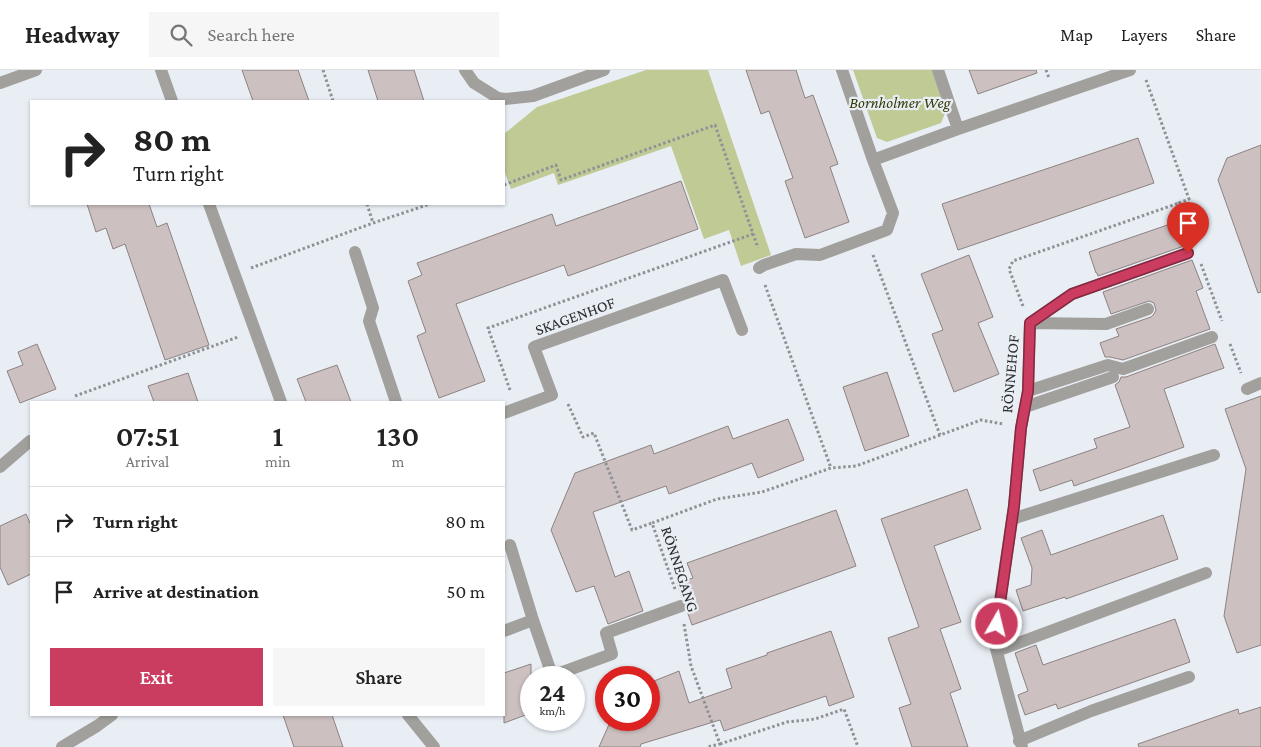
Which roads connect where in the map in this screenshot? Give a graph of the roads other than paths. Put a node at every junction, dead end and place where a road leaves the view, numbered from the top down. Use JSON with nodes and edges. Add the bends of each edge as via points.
{"nodes":[{"id":1,"x":36,"y":70,"type":"edge"},
{"id":2,"x":161,"y":70,"type":"edge"},
{"id":3,"x":465,"y":70,"type":"edge"},
{"id":4,"x":604,"y":70,"type":"edge"},
{"id":5,"x":842,"y":70,"type":"edge"},
{"id":6,"x":938,"y":70,"type":"edge"},
{"id":7,"x":1130,"y":70,"type":"edge"},
{"id":8,"x":0,"y":82,"type":"edge"},
{"id":9,"x":172,"y":100,"type":"edge"},
{"id":10,"x":958,"y":129,"type":"junction"},
{"id":11,"x":873,"y":160,"type":"junction"},
{"id":12,"x":209,"y":205,"type":"edge"},
{"id":13,"x":354,"y":252,"type":"dead end"},
{"id":14,"x":1194,"y":256,"type":"road end"},
{"id":15,"x":761,"y":267,"type":"road end"},
{"id":16,"x":1148,"y":309,"type":"dead end"},
{"id":17,"x":1030,"y":323,"type":"junction"},
{"id":18,"x":742,"y":330,"type":"dead end"},
{"id":19,"x":1212,"y":337,"type":"dead end"},
{"id":20,"x":1113,"y":377,"type":"dead end"},
{"id":21,"x":1261,"y":383,"type":"edge"},
{"id":22,"x":1247,"y":389,"type":"road end"},
{"id":23,"x":1028,"y":391,"type":"junction"},
{"id":24,"x":280,"y":401,"type":"edge"},
{"id":25,"x":396,"y":401,"type":"edge"},
{"id":26,"x":1025,"y":407,"type":"junction"},
{"id":27,"x":505,"y":413,"type":"edge"},
{"id":28,"x":30,"y":441,"type":"edge"},
{"id":29,"x":1214,"y":455,"type":"dead end"},
{"id":30,"x":0,"y":466,"type":"edge"},
{"id":31,"x":1012,"y":519,"type":"junction"},
{"id":32,"x":510,"y":545,"type":"dead end"},
{"id":33,"x":1206,"y":573,"type":"dead end"},
{"id":34,"x":681,"y":606,"type":"road end"},
{"id":35,"x":533,"y":620,"type":"junction"},
{"id":36,"x":505,"y":631,"type":"edge"},
{"id":37,"x":997,"y":651,"type":"junction"},
{"id":38,"x":549,"y":666,"type":"edge"},
{"id":39,"x":581,"y":666,"type":"edge"},
{"id":40,"x":1189,"y":677,"type":"dead end"},
{"id":41,"x":111,"y":716,"type":"edge"},
{"id":42,"x":409,"y":716,"type":"edge"},
{"id":43,"x":1020,"y":744,"type":"edge"},
{"id":44,"x":62,"y":747,"type":"edge"},
{"id":45,"x":434,"y":747,"type":"edge"}],
"edges":[{"from":1,"to":8,"type":"street"},
{"from":2,"to":9,"type":"street"},
{"from":3,"to":4,"type":"street","via":[[474,83],[498,98],[506,99],[533,96]]},
{"from":5,"to":11,"type":"street"},
{"from":6,"to":10,"type":"street"},
{"from":7,"to":10,"type":"street"},
{"from":10,"to":11,"type":"street"},
{"from":11,"to":15,"type":"street","via":[[893,213],[887,230],[820,255],[796,254]]},
{"from":12,"to":24,"type":"street"},
{"from":13,"to":25,"type":"street","via":[[373,308],[369,321]]},
{"from":14,"to":17,"type":"street","via":[[1072,294]]},
{"from":16,"to":17,"type":"street","via":[[1106,324]]},
{"from":17,"to":23,"type":"street","name":"RÖNNEHOF"},
{"from":18,"to":27,"type":"street","name":"SKAGENHOF","via":[[723,280],[534,348],[552,395]]},
{"from":19,"to":23,"type":"street","via":[[1123,369],[1108,365]]},
{"from":20,"to":26,"type":"street"},
{"from":21,"to":22,"type":"street"},
{"from":23,"to":26,"type":"street","name":"RÖNNEHOF"},
{"from":26,"to":31,"type":"street","name":"RÖNNEHOF"},
{"from":28,"to":30,"type":"street"},
{"from":29,"to":31,"type":"street"},
{"from":31,"to":37,"type":"street","name":"RÖNNEHOF","via":[[994,641]]},
{"from":32,"to":35,"type":"street"},
{"from":33,"to":37,"type":"street"},
{"from":34,"to":39,"type":"street","via":[[606,633],[612,654]]},
{"from":35,"to":36,"type":"street"},
{"from":35,"to":38,"type":"street"},
{"from":37,"to":43,"type":"street","name":"RÖNNEHOF"},
{"from":40,"to":43,"type":"street","name":"RÖNNEHOF","via":[[1091,711]]},
{"from":41,"to":44,"type":"street"},
{"from":42,"to":45,"type":"street"}]}
